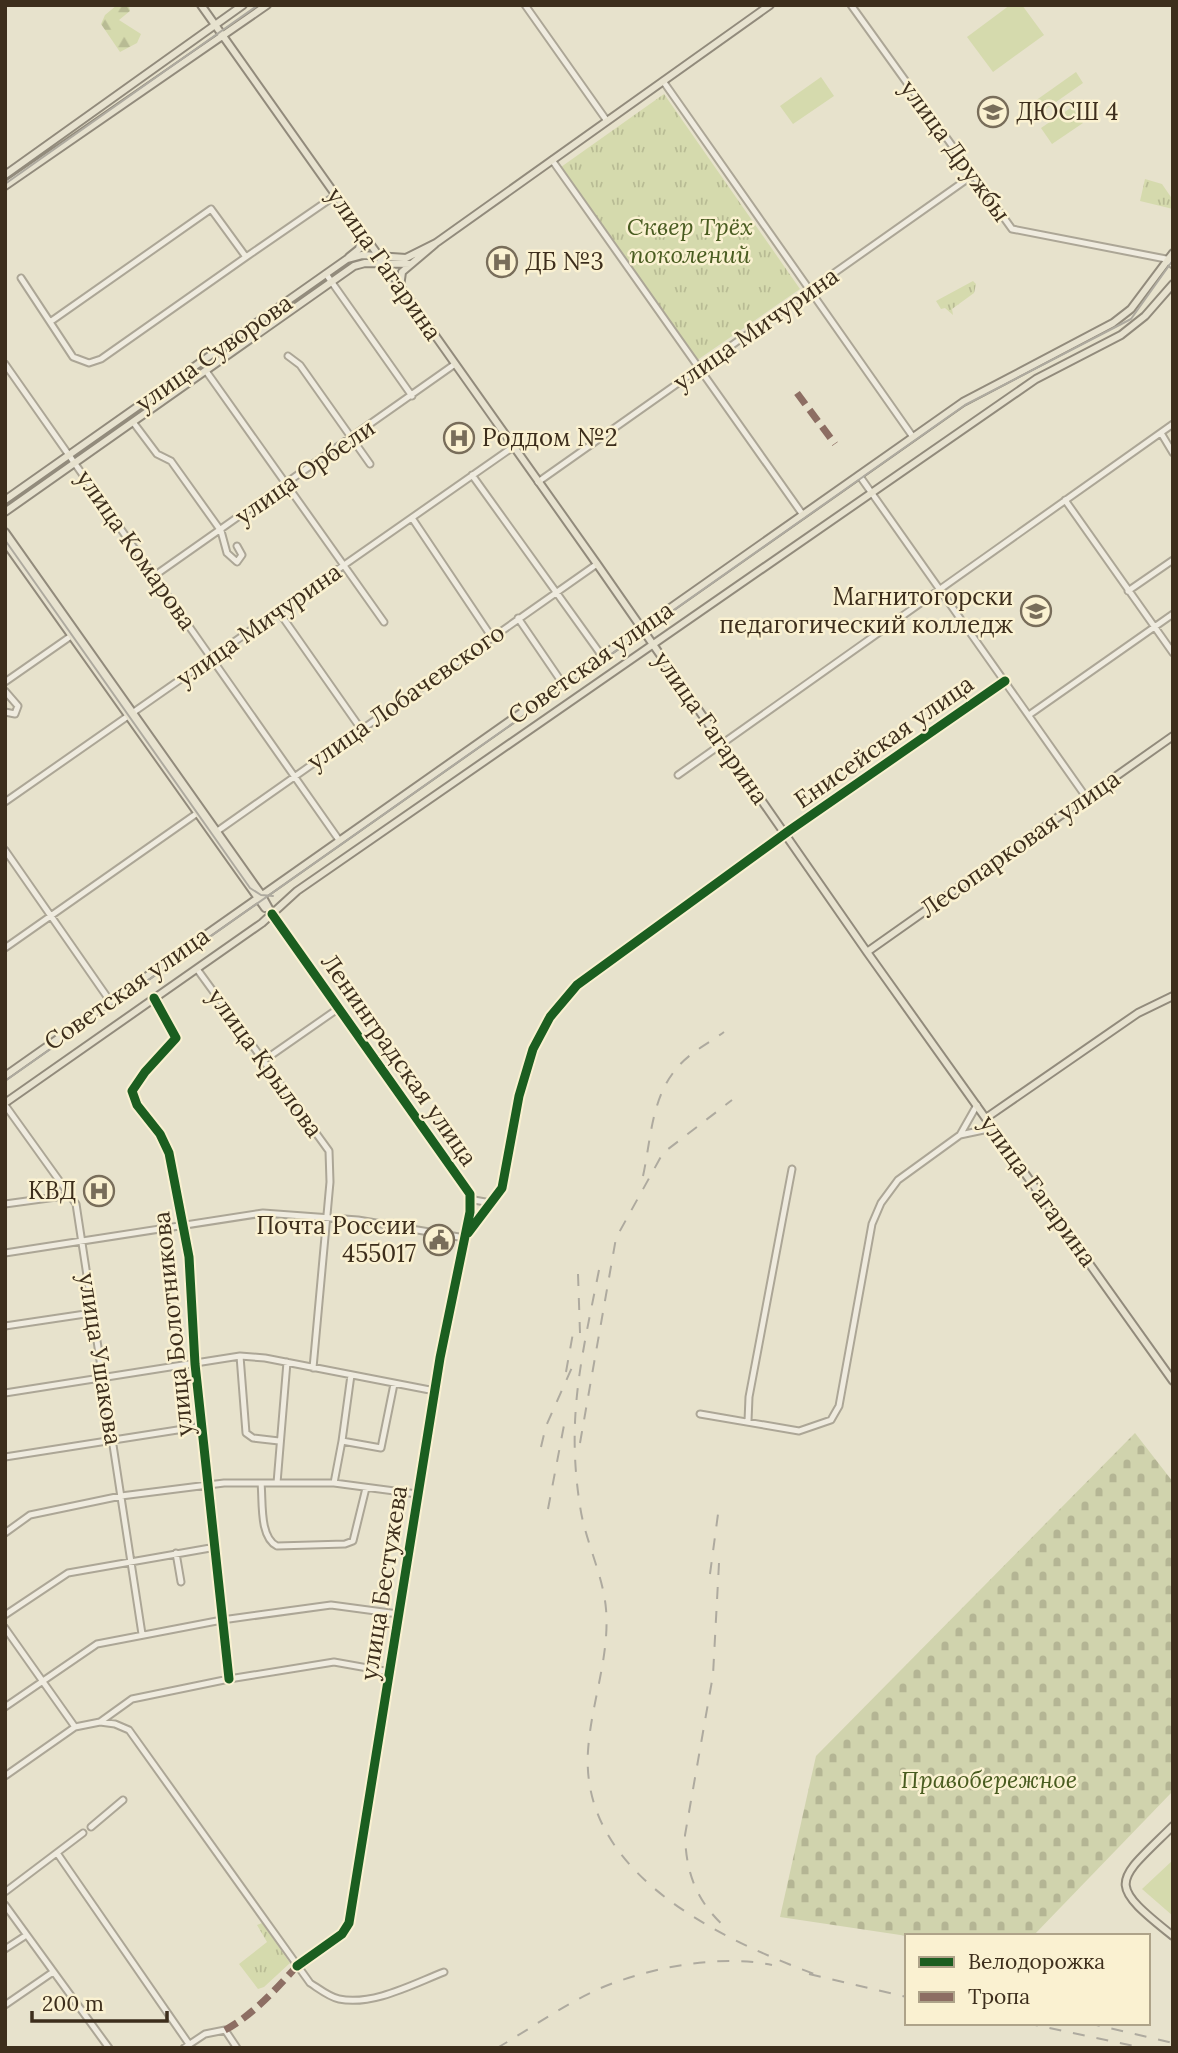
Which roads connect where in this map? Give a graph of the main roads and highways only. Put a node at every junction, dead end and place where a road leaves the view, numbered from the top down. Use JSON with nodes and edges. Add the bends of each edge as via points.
{"nodes":[{"id":1,"x":201,"y":5,"type":"edge"},
{"id":2,"x":243,"y":5,"type":"edge"},
{"id":3,"x":267,"y":5,"type":"edge"},
{"id":4,"x":770,"y":5,"type":"edge"},
{"id":5,"x":215,"y":25,"type":"junction"},
{"id":6,"x":223,"y":37,"type":"junction"},
{"id":7,"x":5,"y":176,"type":"edge"},
{"id":8,"x":5,"y":186,"type":"edge"},
{"id":9,"x":362,"y":233,"type":"junction"},
{"id":10,"x":436,"y":243,"type":"junction"},
{"id":11,"x":1173,"y":253,"type":"edge"},
{"id":12,"x":378,"y":257,"type":"junction"},
{"id":13,"x":347,"y":259,"type":"junction"},
{"id":14,"x":411,"y":264,"type":"junction"},
{"id":15,"x":384,"y":265,"type":"junction"},
{"id":16,"x":1173,"y":284,"type":"edge"},
{"id":17,"x":400,"y":287,"type":"junction"},
{"id":18,"x":190,"y":370,"type":"junction"},
{"id":19,"x":196,"y":378,"type":"junction"},
{"id":20,"x":5,"y":500,"type":"edge"},
{"id":21,"x":5,"y":512,"type":"edge"},
{"id":22,"x":5,"y":532,"type":"edge"},
{"id":23,"x":5,"y":542,"type":"edge"},
{"id":24,"x":641,"y":628,"type":"junction"},
{"id":25,"x":652,"y":644,"type":"junction"},
{"id":26,"x":130,"y":714,"type":"junction"},
{"id":27,"x":1173,"y":736,"type":"edge"},
{"id":28,"x":258,"y":896,"type":"junction"},
{"id":29,"x":272,"y":914,"type":"junction"},
{"id":30,"x":867,"y":952,"type":"junction"},
{"id":31,"x":1173,"y":996,"type":"edge"},
{"id":32,"x":5,"y":1076,"type":"edge"},
{"id":33,"x":5,"y":1104,"type":"edge"},
{"id":34,"x":986,"y":1118,"type":"junction"},
{"id":35,"x":1173,"y":1381,"type":"edge"},
{"id":36,"x":1173,"y":1826,"type":"edge"},
{"id":37,"x":1173,"y":1936,"type":"edge"}],
"edges":[{"from":1,"to":5,"type":"main road","name":"улица Гагарина"},
{"from":2,"to":5,"type":"main road"},
{"from":3,"to":6,"type":"main road"},
{"from":4,"to":10,"type":"main road"},
{"from":5,"to":6,"type":"main road","name":"улица Гагарина"},
{"from":5,"to":7,"type":"main road"},
{"from":6,"to":8,"type":"main road"},
{"from":6,"to":9,"type":"main road","name":"улица Гагарина"},
{"from":9,"to":12,"type":"main road","name":"улица Гагарина"},
{"from":9,"to":13,"type":"main road","via":[[359,249]]},
{"from":10,"to":12,"type":"main road","via":[[406,258]]},
{"from":10,"to":14,"type":"main road"},
{"from":11,"to":24,"type":"main road","name":"Советская улица","via":[[1131,309],[1113,323],[969,399]]},
{"from":12,"to":13,"type":"main road"},
{"from":12,"to":15,"type":"main road","name":"улица Гагарина"},
{"from":13,"to":18,"type":"main road","name":"улица Суворова"},
{"from":14,"to":15,"type":"main road","name":"улица Суворова"},
{"from":14,"to":17,"type":"main road","via":[[402,272]]},
{"from":15,"to":17,"type":"main road","name":"улица Гагарина"},
{"from":15,"to":19,"type":"main road","name":"улица Суворова","via":[[359,264]]},
{"from":16,"to":25,"type":"main road","name":"Советская улица","via":[[1121,335],[1036,379]]},
{"from":17,"to":24,"type":"main road","name":"улица Гагарина"},
{"from":18,"to":19,"type":"main road"},
{"from":18,"to":20,"type":"main road","name":"улица Суворова"},
{"from":19,"to":21,"type":"main road","name":"улица Суворова"},
{"from":22,"to":26,"type":"main road","name":"Ленинградская улица"},
{"from":23,"to":26,"type":"main road","name":"Ленинградская улица"},
{"from":24,"to":25,"type":"main road","name":"улица Гагарина"},
{"from":24,"to":28,"type":"main road","name":"Советская улица"},
{"from":25,"to":29,"type":"main road","name":"Советская улица","via":[[298,891]]},
{"from":25,"to":30,"type":"main road","name":"улица Гагарина"},
{"from":26,"to":28,"type":"main road","name":"Ленинградская улица"},
{"from":26,"to":28,"type":"main road","name":"Ленинградская улица"},
{"from":27,"to":30,"type":"main road","name":"Лесопарковая улица"},
{"from":28,"to":29,"type":"main road","name":"Ленинградская улица"},
{"from":28,"to":32,"type":"main road","name":"Советская улица"},
{"from":29,"to":33,"type":"main road","name":"Советская улица"},
{"from":30,"to":34,"type":"main road","name":"улица Гагарина"},
{"from":31,"to":34,"type":"main road","via":[[1138,1013]]},
{"from":34,"to":35,"type":"main road","name":"улица Гагарина"},
{"from":36,"to":37,"type":"main road","via":[[1132,1867],[1125,1883],[1130,1899]]}]}
